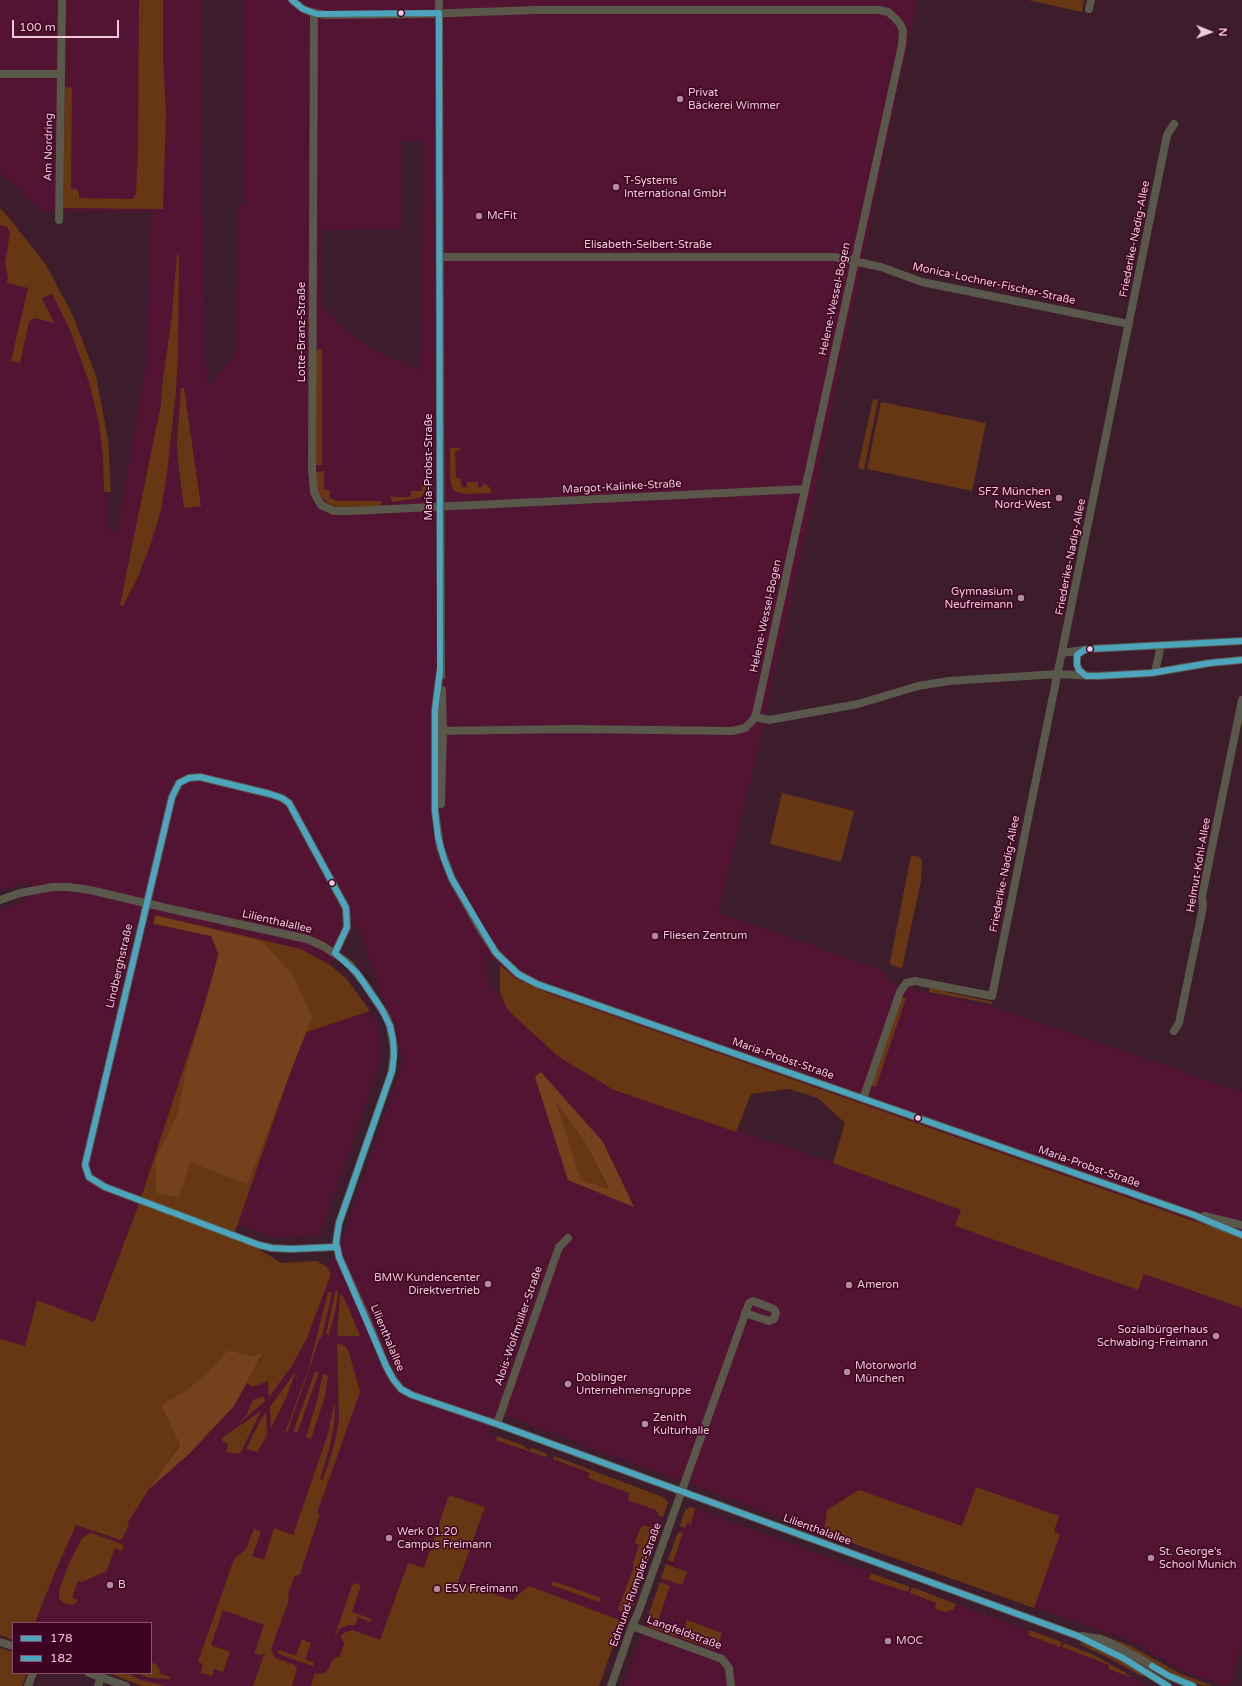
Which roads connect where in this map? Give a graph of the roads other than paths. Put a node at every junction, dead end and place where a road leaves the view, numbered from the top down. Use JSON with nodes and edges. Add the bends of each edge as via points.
{"nodes":[{"id":1,"x":62,"y":0,"type":"edge"},
{"id":2,"x":292,"y":0,"type":"edge"},
{"id":3,"x":439,"y":0,"type":"edge"},
{"id":4,"x":1091,"y":0,"type":"edge"},
{"id":5,"x":1089,"y":9,"type":"dead end"},
{"id":6,"x":314,"y":13,"type":"junction"},
{"id":7,"x":439,"y":13,"type":"junction"},
{"id":8,"x":0,"y":74,"type":"edge"},
{"id":9,"x":61,"y":74,"type":"junction"},
{"id":10,"x":1174,"y":124,"type":"dead end"},
{"id":11,"x":59,"y":220,"type":"dead end"},
{"id":12,"x":441,"y":257,"type":"junction"},
{"id":13,"x":855,"y":260,"type":"junction"},
{"id":14,"x":1129,"y":324,"type":"junction"},
{"id":15,"x":805,"y":489,"type":"junction"},
{"id":16,"x":440,"y":506,"type":"junction"},
{"id":17,"x":1242,"y":641,"type":"edge"},
{"id":18,"x":1161,"y":645,"type":"junction"},
{"id":19,"x":1084,"y":650,"type":"junction"},
{"id":20,"x":1062,"y":654,"type":"junction"},
{"id":21,"x":1242,"y":660,"type":"edge"},
{"id":22,"x":1156,"y":672,"type":"junction"},
{"id":23,"x":1058,"y":674,"type":"junction"},
{"id":24,"x":1086,"y":676,"type":"junction"},
{"id":25,"x":1242,"y":700,"type":"edge"},
{"id":26,"x":755,"y":717,"type":"junction"},
{"id":27,"x":439,"y":731,"type":"junction"},
{"id":28,"x":0,"y":900,"type":"edge"},
{"id":29,"x":335,"y":953,"type":"junction"},
{"id":30,"x":1174,"y":1031,"type":"dead end"},
{"id":31,"x":863,"y":1099,"type":"junction"},
{"id":32,"x":1194,"y":1215,"type":"junction"},
{"id":33,"x":1242,"y":1225,"type":"edge"},
{"id":34,"x":1242,"y":1235,"type":"edge"},
{"id":35,"x":568,"y":1238,"type":"dead end"},
{"id":36,"x":336,"y":1247,"type":"junction"},
{"id":37,"x":746,"y":1313,"type":"junction"},
{"id":38,"x":497,"y":1424,"type":"junction"},
{"id":39,"x":682,"y":1492,"type":"junction"},
{"id":40,"x":632,"y":1626,"type":"junction"},
{"id":41,"x":1078,"y":1636,"type":"junction"},
{"id":42,"x":0,"y":1642,"type":"edge"},
{"id":43,"x":12,"y":1646,"type":"edge"},
{"id":44,"x":1152,"y":1666,"type":"junction"},
{"id":45,"x":33,"y":1674,"type":"edge"},
{"id":46,"x":91,"y":1674,"type":"edge"},
{"id":47,"x":1149,"y":1674,"type":"junction"},
{"id":48,"x":101,"y":1678,"type":"junction"},
{"id":49,"x":28,"y":1686,"type":"edge"},
{"id":50,"x":98,"y":1686,"type":"edge"},
{"id":51,"x":126,"y":1686,"type":"edge"},
{"id":52,"x":611,"y":1686,"type":"edge"},
{"id":53,"x":731,"y":1686,"type":"edge"},
{"id":54,"x":1168,"y":1686,"type":"edge"},
{"id":55,"x":1193,"y":1686,"type":"edge"}],
"edges":[{"from":1,"to":9,"type":"street","name":"Am Nordring"},
{"from":2,"to":6,"type":"street","via":[[303,9]]},
{"from":3,"to":7,"type":"street","name":"Maria-Probst-Straße"},
{"from":4,"to":5,"type":"street"},
{"from":6,"to":7,"type":"street"},
{"from":6,"to":16,"type":"street","name":"Lotte-Branz-Straße","via":[[312,485],[321,505],[334,511]]},
{"from":7,"to":12,"type":"street","name":"Maria-Probst-Straße"},
{"from":7,"to":13,"type":"street","name":"Helene-Wessel-Bogen","via":[[549,10],[888,12],[903,31],[902,45]]},
{"from":8,"to":9,"type":"street"},
{"from":9,"to":11,"type":"street","name":"Am Nordring"},
{"from":10,"to":14,"type":"street","name":"Friederike-Nadig-Allee","via":[[1167,135]]},
{"from":12,"to":13,"type":"street","name":"Elisabeth-Selbert-Straße","via":[[835,257]]},
{"from":12,"to":16,"type":"street","name":"Maria-Probst-Straße"},
{"from":13,"to":14,"type":"street","name":"Monica-Lochner-Fischer-Straße","via":[[881,266],[922,282]]},
{"from":13,"to":15,"type":"street","name":"Helene-Wessel-Bogen"},
{"from":14,"to":20,"type":"street","name":"Friederike-Nadig-Allee"},
{"from":15,"to":16,"type":"street","name":"Margot-Kalinke-Straße"},
{"from":15,"to":26,"type":"street","name":"Helene-Wessel-Bogen"},
{"from":16,"to":27,"type":"street","name":"Maria-Probst-Straße","via":[[440,671],[435,710]]},
{"from":17,"to":18,"type":"street"},
{"from":18,"to":19,"type":"street"},
{"from":18,"to":22,"type":"street"},
{"from":19,"to":20,"type":"street"},
{"from":19,"to":24,"type":"street","via":[[1077,655],[1077,665]]},
{"from":20,"to":23,"type":"street","name":"Friederike-Nadig-Allee"},
{"from":21,"to":22,"type":"street","via":[[1210,662]]},
{"from":22,"to":24,"type":"street"},
{"from":23,"to":24,"type":"street"},
{"from":23,"to":26,"type":"street","via":[[938,682],[858,704],[769,720]]},
{"from":23,"to":31,"type":"street","name":"Friederike-Nadig-Allee","via":[[992,996],[915,981],[906,984],[900,992]]},
{"from":25,"to":30,"type":"street","name":"Helmut-Kohl-Allee","via":[[1179,1024]]},
{"from":26,"to":27,"type":"street","via":[[745,728],[732,731]]},
{"from":27,"to":31,"type":"street","name":"Maria-Probst-Straße","via":[[435,811],[444,860],[481,930],[496,953],[518,974],[537,984]]},
{"from":28,"to":29,"type":"street","name":"Lilienthalallee","bridge":true,"via":[[32,890],[68,887],[90,890],[307,939]]},
{"from":29,"to":36,"type":"street","name":"Lilienthalallee","via":[[357,973],[382,1008],[390,1026],[394,1048],[389,1079],[339,1223]]},
{"from":29,"to":36,"type":"street","name":"Lindberghstraße","via":[[347,927],[346,908],[289,804],[282,798],[270,794],[200,777],[189,778],[179,783],[172,797],[86,1165],[89,1177],[104,1188],[259,1245],[291,1249]]},
{"from":31,"to":32,"type":"street","name":"Maria-Probst-Straße"},
{"from":32,"to":33,"type":"street","name":"Maria-Probst-Straße"},
{"from":32,"to":34,"type":"street","name":"Maria-Probst-Straße"},
{"from":35,"to":38,"type":"street","name":"Alois-Wolfmüller-Straße","via":[[559,1247]]},
{"from":36,"to":38,"type":"street","name":"Lilienthalallee","via":[[386,1366],[401,1389]]},
{"from":37,"to":37,"type":"street","name":"Edmund-Rumpler-Straße","via":[[749,1303],[753,1301],[774,1309],[776,1313],[774,1319],[769,1321]]},
{"from":37,"to":39,"type":"street","name":"Edmund-Rumpler-Straße"},
{"from":38,"to":39,"type":"street","name":"Lilienthalallee"},
{"from":39,"to":40,"type":"street","name":"Edmund-Rumpler-Straße"},
{"from":39,"to":41,"type":"street","name":"Lilienthalallee"},
{"from":40,"to":52,"type":"street","name":"Edmund-Rumpler-Straße"},
{"from":40,"to":53,"type":"street","name":"Langfeldstraße","via":[[722,1659],[729,1668]]},
{"from":41,"to":44,"type":"street","name":"Lilienthalallee","via":[[1110,1643]]},
{"from":41,"to":47,"type":"street","name":"Lilienthalallee"},
{"from":42,"to":43,"type":"street"},
{"from":44,"to":47,"type":"street"},
{"from":44,"to":55,"type":"street","name":"Lilienthalallee"},
{"from":45,"to":49,"type":"street"},
{"from":46,"to":48,"type":"street"},
{"from":47,"to":54,"type":"street","name":"Lilienthalallee"},
{"from":48,"to":50,"type":"street"},
{"from":48,"to":51,"type":"street"}]}
